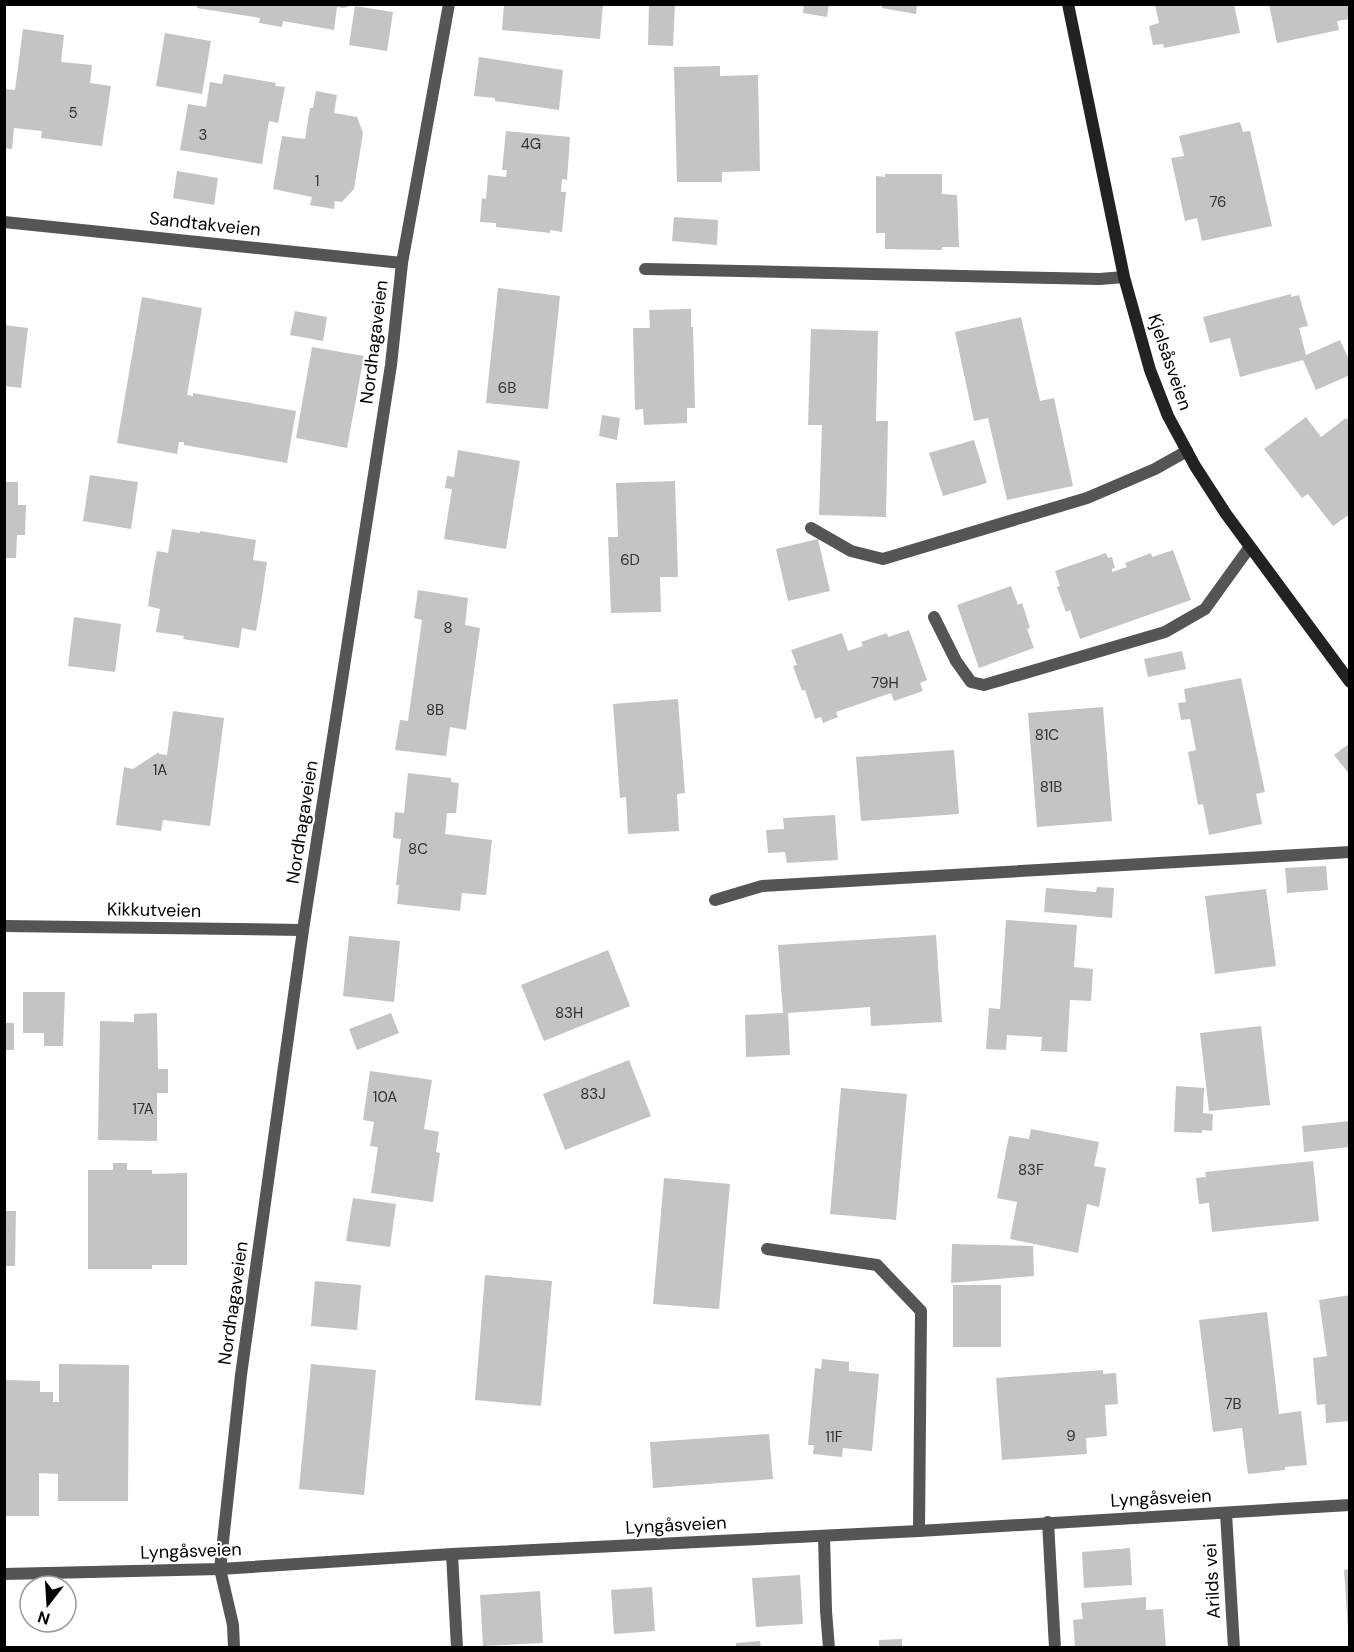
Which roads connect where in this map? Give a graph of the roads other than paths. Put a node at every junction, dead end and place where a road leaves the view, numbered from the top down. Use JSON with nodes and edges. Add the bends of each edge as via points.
{"nodes":[{"id":1,"x":449,"y":4,"type":"edge"},
{"id":2,"x":1068,"y":4,"type":"edge"},
{"id":3,"x":4,"y":222,"type":"edge"},
{"id":4,"x":402,"y":263,"type":"junction"},
{"id":5,"x":645,"y":269,"type":"dead end"},
{"id":6,"x":1124,"y":277,"type":"junction"},
{"id":7,"x":1187,"y":451,"type":"junction"},
{"id":8,"x":811,"y":528,"type":"dead end"},
{"id":9,"x":1249,"y":548,"type":"junction"},
{"id":10,"x":934,"y":617,"type":"dead end"},
{"id":11,"x":1350,"y":682,"type":"edge"},
{"id":12,"x":1350,"y":852,"type":"edge"},
{"id":13,"x":715,"y":900,"type":"dead end"},
{"id":14,"x":4,"y":926,"type":"edge"},
{"id":15,"x":303,"y":930,"type":"junction"},
{"id":16,"x":767,"y":1249,"type":"dead end"},
{"id":17,"x":1350,"y":1505,"type":"edge"},
{"id":18,"x":1226,"y":1513,"type":"junction"},
{"id":19,"x":1048,"y":1522,"type":"junction"},
{"id":20,"x":919,"y":1531,"type":"junction"},
{"id":21,"x":824,"y":1536,"type":"junction"},
{"id":22,"x":452,"y":1554,"type":"junction"},
{"id":23,"x":220,"y":1569,"type":"junction"},
{"id":24,"x":4,"y":1574,"type":"edge"},
{"id":25,"x":234,"y":1647,"type":"edge"},
{"id":26,"x":457,"y":1647,"type":"edge"},
{"id":27,"x":830,"y":1647,"type":"edge"},
{"id":28,"x":1055,"y":1647,"type":"edge"},
{"id":29,"x":1233,"y":1647,"type":"edge"}],
"edges":[{"from":1,"to":4,"type":"street","name":"Nordhagaveien"},
{"from":2,"to":6,"type":"street","name":"Kjelsåsveien"},
{"from":3,"to":4,"type":"street","name":"Sandtakveien"},
{"from":4,"to":15,"type":"street","name":"Nordhagaveien","via":[[391,365]]},
{"from":5,"to":6,"type":"street"},
{"from":6,"to":7,"type":"street","name":"Kjelsåsveien","via":[[1150,370]]},
{"from":7,"to":8,"type":"street","via":[[1087,498],[883,559],[851,551]]},
{"from":7,"to":9,"type":"street","name":"Kjelsåsveien"},
{"from":9,"to":10,"type":"street","via":[[1205,609],[1165,632],[984,684],[971,682],[956,662]]},
{"from":9,"to":11,"type":"street","name":"Kjelsåsveien"},
{"from":12,"to":13,"type":"street","via":[[762,886]]},
{"from":14,"to":15,"type":"street","name":"Kikkutveien"},
{"from":15,"to":23,"type":"street","name":"Nordhagaveien","via":[[241,1375]]},
{"from":16,"to":20,"type":"street","via":[[877,1265],[921,1311]]},
{"from":17,"to":18,"type":"street","name":"Lyngåsveien"},
{"from":18,"to":19,"type":"street","name":"Lyngåsveien"},
{"from":18,"to":29,"type":"street","name":"Arilds vei"},
{"from":19,"to":20,"type":"street","name":"Lyngåsveien"},
{"from":19,"to":28,"type":"street"},
{"from":20,"to":21,"type":"street","name":"Lyngåsveien"},
{"from":21,"to":22,"type":"street","name":"Lyngåsveien"},
{"from":21,"to":27,"type":"street"},
{"from":22,"to":23,"type":"street","name":"Lyngåsveien"},
{"from":22,"to":26,"type":"street"},
{"from":23,"to":24,"type":"street","name":"Lyngåsveien"},
{"from":23,"to":25,"type":"street","name":"Nordhagaveien"}]}
